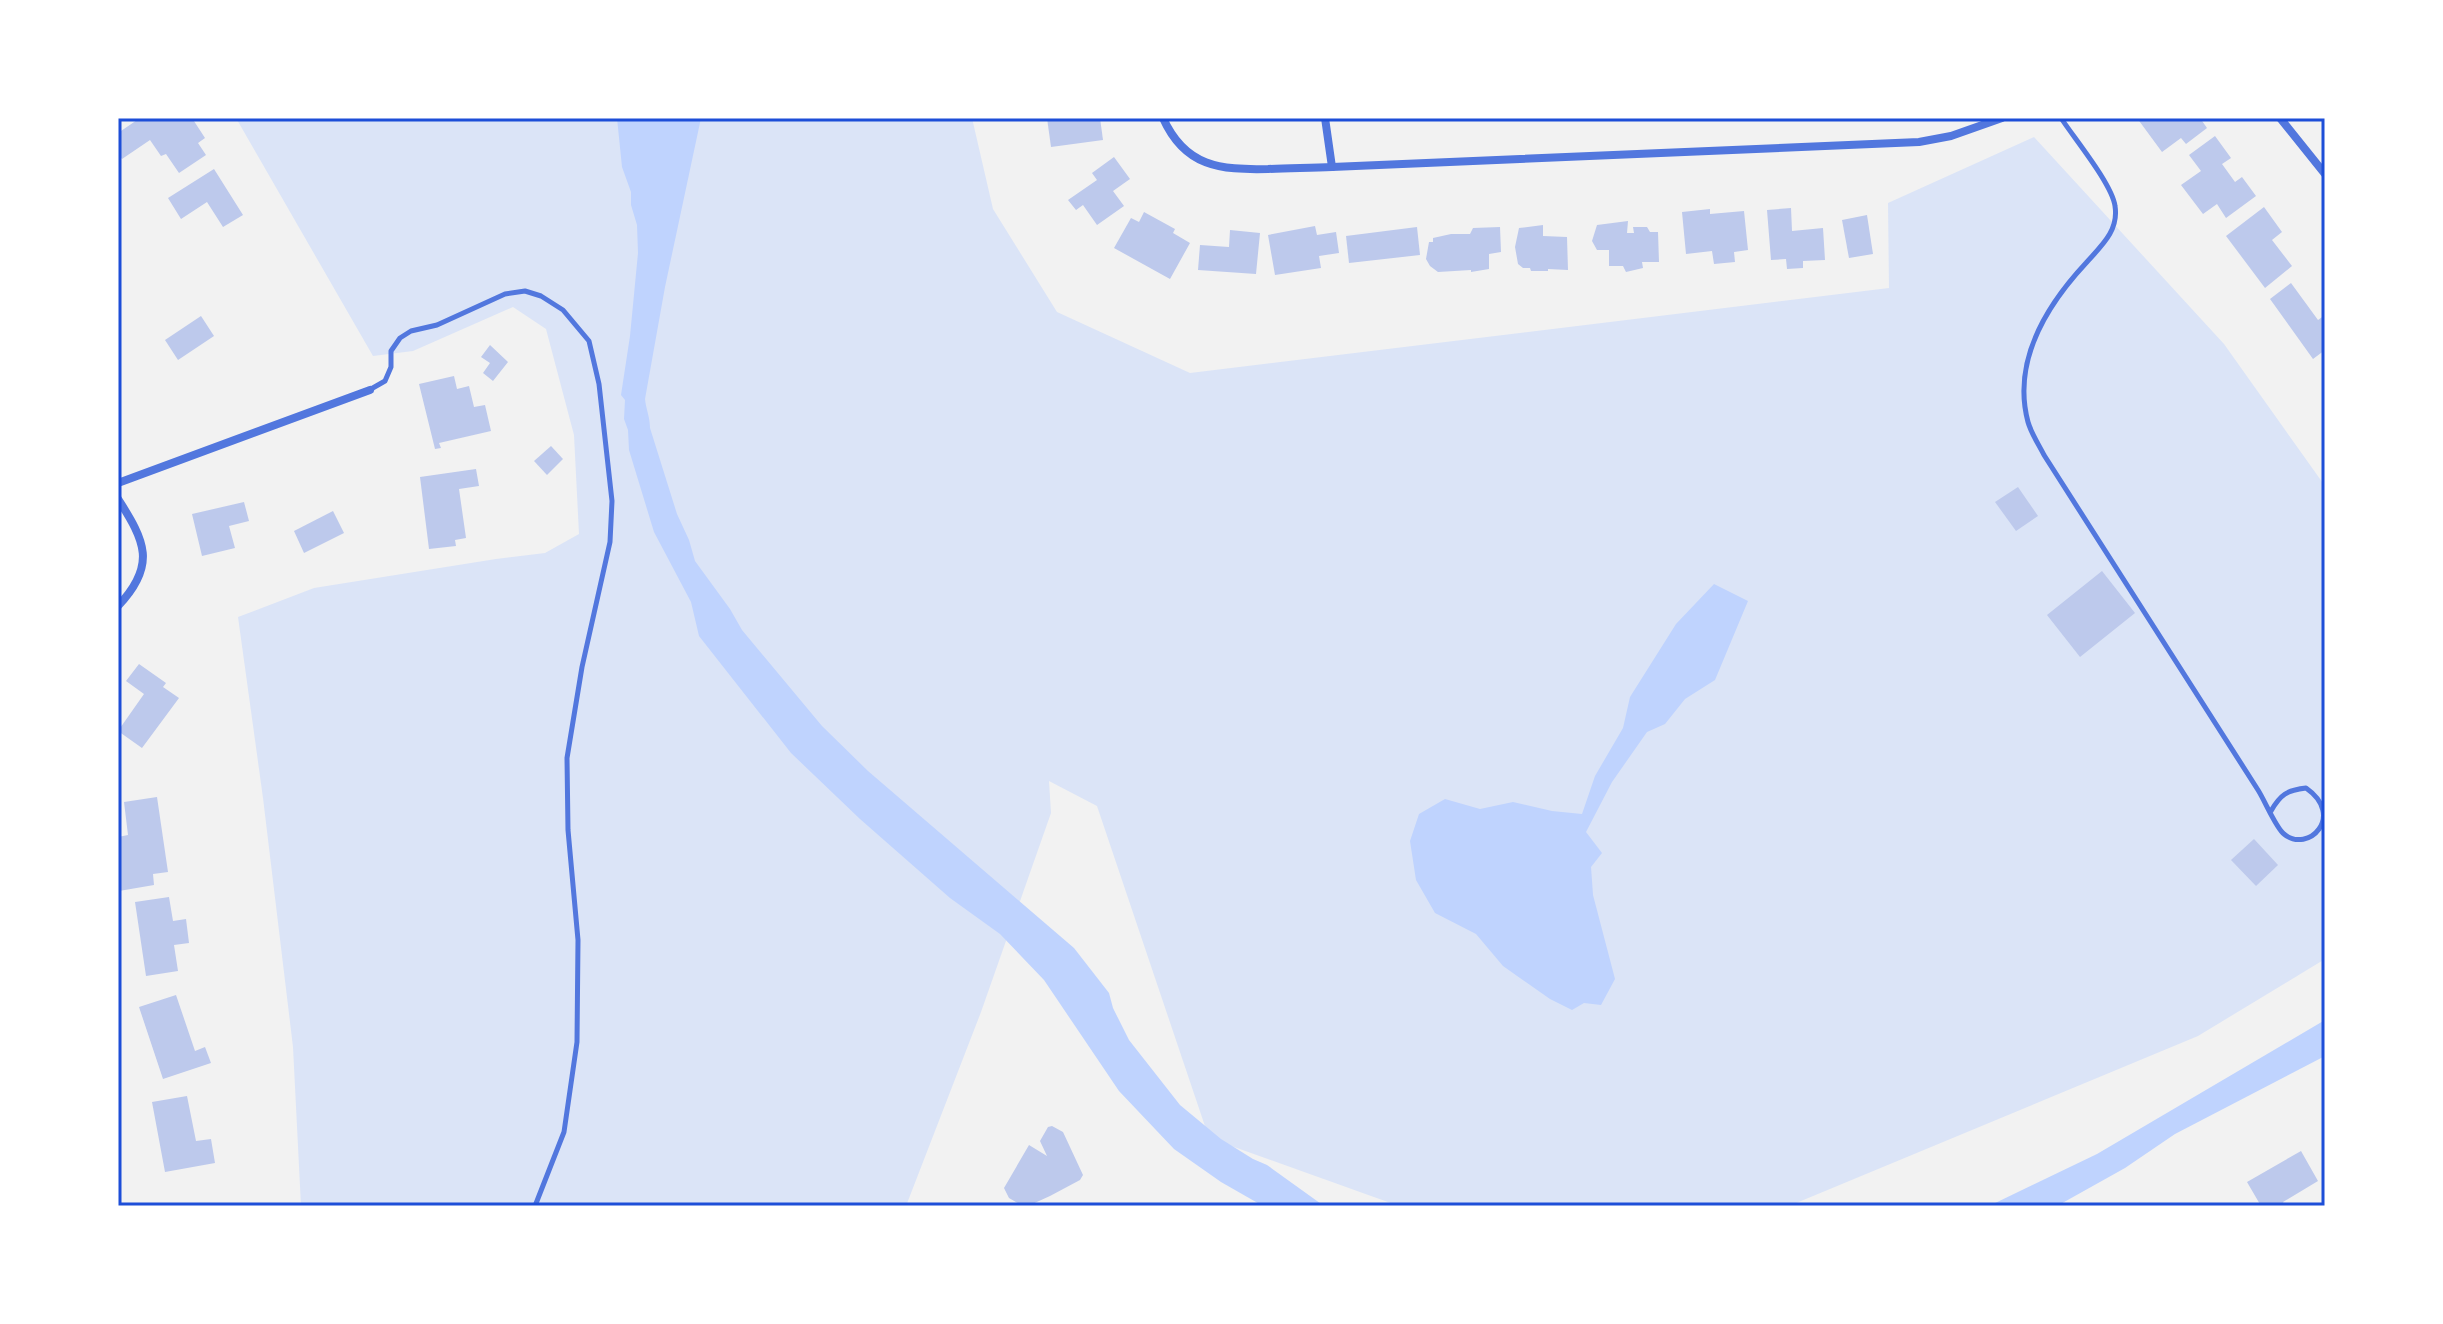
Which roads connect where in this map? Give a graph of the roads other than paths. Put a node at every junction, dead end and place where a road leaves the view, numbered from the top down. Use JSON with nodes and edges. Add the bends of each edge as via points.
{"nodes":[{"id":1,"x":1163,"y":118,"type":"edge"},
{"id":2,"x":1325,"y":118,"type":"edge"},
{"id":3,"x":2002,"y":118,"type":"edge"},
{"id":4,"x":2061,"y":118,"type":"edge"},
{"id":5,"x":2280,"y":118,"type":"edge"},
{"id":6,"x":1332,"y":167,"type":"junction"},
{"id":7,"x":2325,"y":174,"type":"edge"},
{"id":8,"x":370,"y":390,"type":"joint"},
{"id":9,"x":118,"y":483,"type":"edge"},
{"id":10,"x":118,"y":499,"type":"edge"},
{"id":11,"x":118,"y":606,"type":"edge"},
{"id":12,"x":2271,"y":811,"type":"junction"},
{"id":13,"x":535,"y":1206,"type":"edge"}],
"edges":[{"from":1,"to":6,"type":"street","via":[[1191,155],[1221,168]]},
{"from":2,"to":6,"type":"street"},
{"from":3,"to":6,"type":"street","via":[[1919,142]]},
{"from":4,"to":12,"type":"lane","via":[[2109,189],[2114,227],[2043,320],[2027,357],[2023,389],[2029,424]]},
{"from":5,"to":7,"type":"street"},
{"from":8,"to":9,"type":"street"},
{"from":8,"to":13,"type":"lane","via":[[385,381],[391,351],[400,338],[505,294],[525,291],[563,310],[589,341],[599,384],[612,501],[610,542],[567,758],[578,940],[577,1042],[564,1132]]},
{"from":10,"to":11,"type":"street","via":[[140,536],[143,561],[131,591]]},
{"from":12,"to":12,"type":"lane","via":[[2277,827],[2296,840],[2311,837],[2322,825],[2324,810],[2306,788],[2279,797]]}]}
